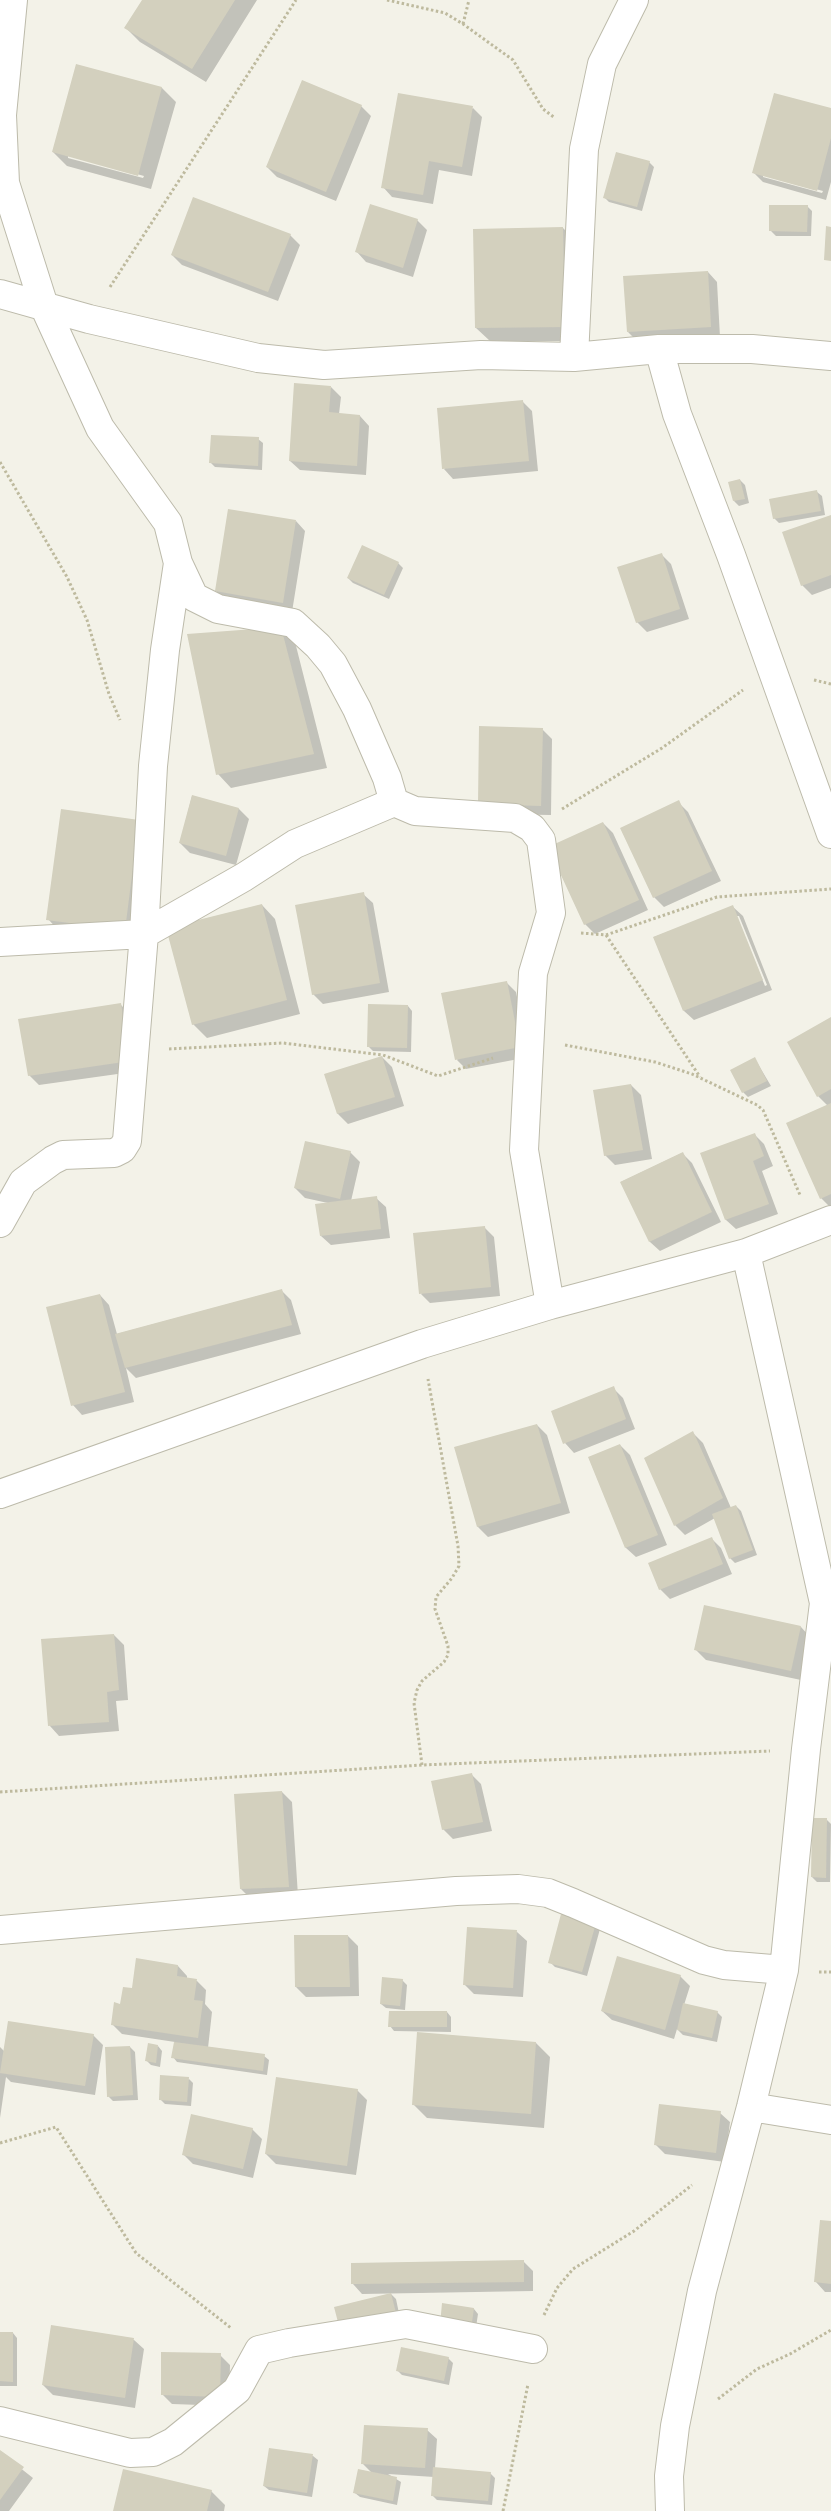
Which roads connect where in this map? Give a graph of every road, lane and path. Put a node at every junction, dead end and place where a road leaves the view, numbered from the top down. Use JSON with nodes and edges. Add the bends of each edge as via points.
{"nodes":[{"id":1,"x":13,"y":0,"type":"edge"},
{"id":2,"x":296,"y":0,"type":"edge"},
{"id":3,"x":387,"y":0,"type":"edge"},
{"id":4,"x":469,"y":0,"type":"edge"},
{"id":5,"x":634,"y":0,"type":"edge"},
{"id":6,"x":463,"y":24,"type":"junction"},
{"id":7,"x":583,"y":162,"type":"junction"},
{"id":8,"x":2,"y":177,"type":"edge"},
{"id":9,"x":0,"y":294,"type":"edge"},
{"id":10,"x":44,"y":306,"type":"junction"},
{"id":11,"x":89,"y":319,"type":"junction"},
{"id":12,"x":659,"y":349,"type":"junction"},
{"id":13,"x":574,"y":356,"type":"junction"},
{"id":14,"x":831,"y":356,"type":"edge"},
{"id":15,"x":0,"y":462,"type":"edge"},
{"id":16,"x":178,"y":563,"type":"junction"},
{"id":17,"x":772,"y":670,"type":"junction"},
{"id":18,"x":153,"y":766,"type":"junction"},
{"id":19,"x":394,"y":802,"type":"junction"},
{"id":20,"x":532,"y":828,"type":"junction"},
{"id":21,"x":831,"y":834,"type":"edge"},
{"id":22,"x":831,"y":889,"type":"edge"},
{"id":23,"x":546,"y":931,"type":"junction"},
{"id":24,"x":144,"y":934,"type":"junction"},
{"id":25,"x":606,"y":935,"type":"junction"},
{"id":26,"x":0,"y":942,"type":"edge"},
{"id":27,"x":529,"y":1046,"type":"junction"},
{"id":28,"x":134,"y":1051,"type":"junction"},
{"id":29,"x":700,"y":1078,"type":"junction"},
{"id":30,"x":0,"y":1223,"type":"edge"},
{"id":31,"x":822,"y":1223,"type":"edge"},
{"id":32,"x":746,"y":1253,"type":"junction"},
{"id":33,"x":550,"y":1305,"type":"junction"},
{"id":34,"x":422,"y":1344,"type":"junction"},
{"id":35,"x":0,"y":1494,"type":"edge"},
{"id":36,"x":806,"y":1749,"type":"junction"},
{"id":37,"x":422,"y":1764,"type":"junction"},
{"id":38,"x":0,"y":1792,"type":"edge"},
{"id":39,"x":0,"y":1930,"type":"edge"},
{"id":40,"x":784,"y":1970,"type":"junction"},
{"id":41,"x":751,"y":2107,"type":"junction"},
{"id":42,"x":831,"y":2120,"type":"edge"},
{"id":43,"x":0,"y":2143,"type":"edge"},
{"id":44,"x":738,"y":2157,"type":"junction"},
{"id":45,"x":831,"y":2330,"type":"edge"},
{"id":46,"x":533,"y":2349,"type":"junction"},
{"id":47,"x":259,"y":2350,"type":"junction"},
{"id":48,"x":0,"y":2421,"type":"edge"},
{"id":49,"x":675,"y":2426,"type":"junction"},
{"id":50,"x":502,"y":2511,"type":"edge"},
{"id":51,"x":670,"y":2511,"type":"edge"}],
"edges":[{"from":1,"to":8,"type":"street","via":[[2,115]]},
{"from":2,"to":11,"type":"path"},
{"from":3,"to":6,"type":"path","via":[[444,13]]},
{"from":4,"to":6,"type":"path"},
{"from":5,"to":7,"type":"street","via":[[602,64]]},
{"from":6,"to":7,"type":"path","via":[[513,60],[543,109],[568,128]]},
{"from":7,"to":13,"type":"street"},
{"from":8,"to":10,"type":"street"},
{"from":9,"to":10,"type":"street"},
{"from":10,"to":11,"type":"street"},
{"from":10,"to":16,"type":"street","via":[[100,428],[168,523]]},
{"from":11,"to":13,"type":"street","via":[[258,358],[324,365],[482,355]]},
{"from":12,"to":13,"type":"street"},
{"from":12,"to":14,"type":"street","via":[[752,350]]},
{"from":12,"to":17,"type":"street","via":[[677,414]]},
{"from":15,"to":18,"type":"path","via":[[67,577],[87,620],[119,719]]},
{"from":16,"to":18,"type":"street"},
{"from":16,"to":19,"type":"street","via":[[194,597],[218,609],[292,623],[318,646],[333,664],[356,708],[387,778]]},
{"from":17,"to":20,"type":"path","via":[[662,748]]},
{"from":17,"to":21,"type":"street"},
{"from":18,"to":24,"type":"street"},
{"from":19,"to":20,"type":"street","via":[[415,811],[515,818]]},
{"from":19,"to":24,"type":"street","via":[[295,844]]},
{"from":20,"to":23,"type":"street","via":[[541,840],[551,913]]},
{"from":22,"to":25,"type":"path","via":[[717,897]]},
{"from":23,"to":25,"type":"path"},
{"from":23,"to":27,"type":"street","via":[[533,973]]},
{"from":24,"to":26,"type":"street"},
{"from":24,"to":28,"type":"street"},
{"from":25,"to":29,"type":"path"},
{"from":27,"to":28,"type":"path","via":[[438,1076],[383,1055],[283,1044]]},
{"from":27,"to":29,"type":"path","via":[[561,1044],[655,1062]]},
{"from":27,"to":33,"type":"street","via":[[524,1150]]},
{"from":28,"to":30,"type":"street","via":[[127,1141],[122,1149],[114,1153],[63,1155],[54,1160],[22,1182]]},
{"from":29,"to":31,"type":"path","via":[[763,1110]]},
{"from":31,"to":32,"type":"street"},
{"from":32,"to":33,"type":"street"},
{"from":32,"to":36,"type":"street","via":[[824,1603]]},
{"from":33,"to":34,"type":"street"},
{"from":34,"to":35,"type":"street"},
{"from":34,"to":37,"type":"path","via":[[459,1566],[436,1598],[448,1656],[422,1681],[414,1703]]},
{"from":36,"to":37,"type":"path"},
{"from":36,"to":40,"type":"street"},
{"from":37,"to":38,"type":"path"},
{"from":39,"to":40,"type":"street","via":[[456,1891],[518,1889],[548,1893],[704,1960],[731,1966]]},
{"from":40,"to":41,"type":"street"},
{"from":41,"to":42,"type":"street"},
{"from":41,"to":44,"type":"street"},
{"from":43,"to":47,"type":"path","via":[[56,2127],[136,2253]]},
{"from":44,"to":46,"type":"path","via":[[701,2178],[634,2231],[573,2269],[557,2288]]},
{"from":44,"to":49,"type":"street","via":[[702,2291]]},
{"from":45,"to":49,"type":"path","via":[[757,2369],[732,2390]]},
{"from":46,"to":47,"type":"street","via":[[406,2324]]},
{"from":46,"to":50,"type":"path","via":[[523,2416]]},
{"from":47,"to":48,"type":"street","via":[[237,2390],[173,2442],[153,2452],[130,2453]]},
{"from":49,"to":51,"type":"street","via":[[668,2476]]}]}
